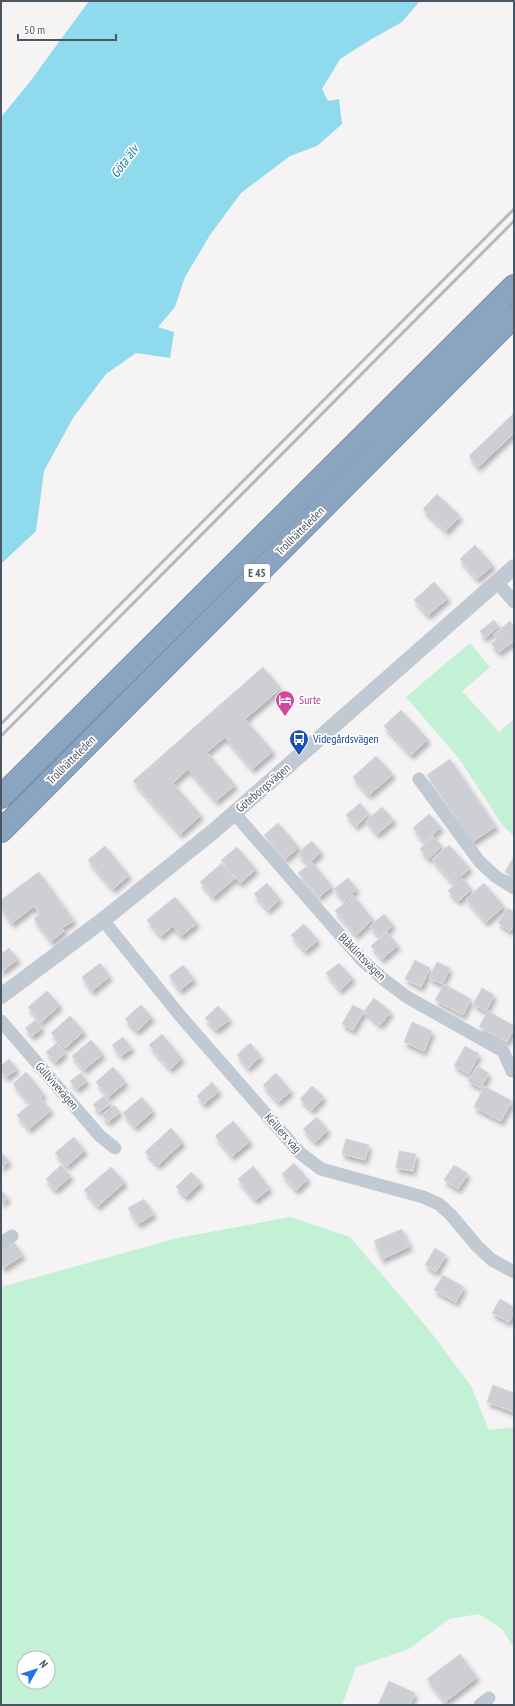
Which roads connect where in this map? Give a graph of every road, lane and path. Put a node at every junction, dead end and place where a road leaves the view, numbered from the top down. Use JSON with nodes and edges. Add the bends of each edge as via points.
{"nodes":[{"id":1,"x":514,"y":286,"type":"edge"},
{"id":2,"x":514,"y":316,"type":"edge"},
{"id":3,"x":514,"y":567,"type":"edge"},
{"id":4,"x":496,"y":582,"type":"junction"},
{"id":5,"x":514,"y":602,"type":"edge"},
{"id":6,"x":419,"y":779,"type":"dead end"},
{"id":7,"x":1,"y":797,"type":"edge"},
{"id":8,"x":234,"y":813,"type":"junction"},
{"id":9,"x":1,"y":831,"type":"edge"},
{"id":10,"x":514,"y":888,"type":"edge"},
{"id":11,"x":103,"y":920,"type":"junction"},
{"id":12,"x":1,"y":996,"type":"edge"},
{"id":13,"x":1,"y":1021,"type":"edge"},
{"id":14,"x":512,"y":1071,"type":"dead end"},
{"id":15,"x":115,"y":1148,"type":"dead end"},
{"id":16,"x":514,"y":1272,"type":"edge"}],
"edges":[{"from":1,"to":7,"type":"highway","name":"Trollhätteleden","number":"E 45"},
{"from":2,"to":9,"type":"highway","name":"Trollhätteleden","number":"E 45"},
{"from":3,"to":4,"type":"street","name":"Göteborgsvägen"},
{"from":4,"to":5,"type":"street"},
{"from":4,"to":8,"type":"street","name":"Göteborgsvägen"},
{"from":6,"to":10,"type":"street","via":[[479,861],[495,876]]},
{"from":8,"to":11,"type":"street","name":"Göteborgsvägen"},
{"from":8,"to":14,"type":"street","name":"Blåklintsvägen","via":[[362,960],[408,997],[503,1051]]},
{"from":11,"to":12,"type":"street","name":"Göteborgsvägen"},
{"from":11,"to":16,"type":"street","name":"Keillers väg","via":[[182,1018],[300,1153],[321,1169],[439,1204],[492,1260]]},
{"from":13,"to":15,"type":"street","name":"Gullvivevägen","via":[[100,1136]]}]}
